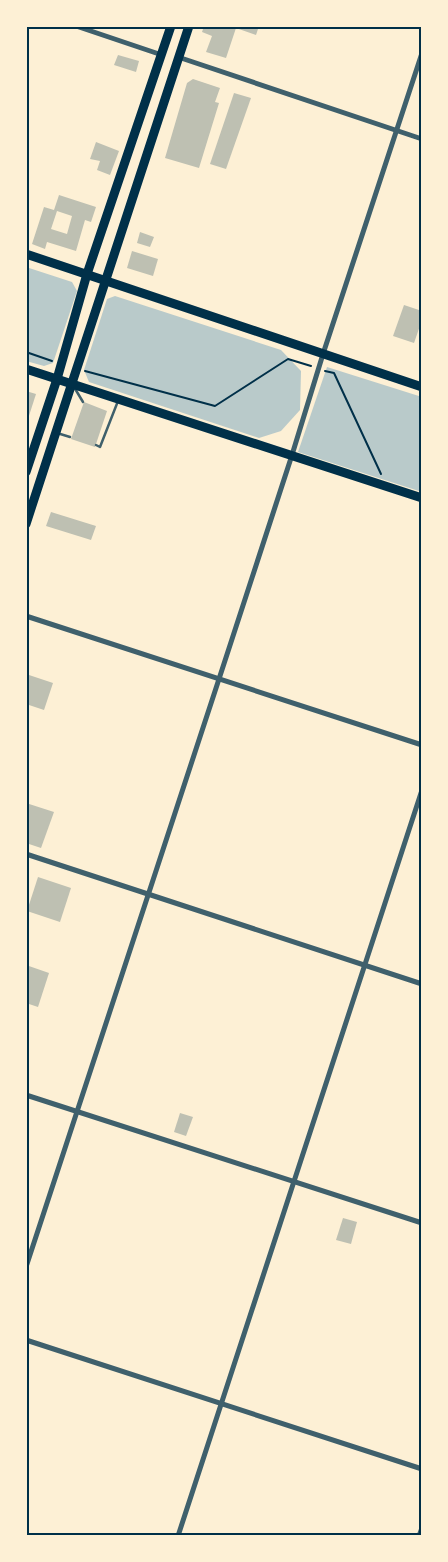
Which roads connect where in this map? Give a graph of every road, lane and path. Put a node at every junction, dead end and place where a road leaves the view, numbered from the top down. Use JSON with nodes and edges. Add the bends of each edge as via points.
{"nodes":[{"id":1,"x":76,"y":26,"type":"edge"},
{"id":2,"x":171,"y":26,"type":"edge"},
{"id":3,"x":189,"y":26,"type":"edge"},
{"id":4,"x":422,"y":53,"type":"edge"},
{"id":5,"x":162,"y":55,"type":"junction"},
{"id":6,"x":178,"y":58,"type":"junction"},
{"id":7,"x":396,"y":131,"type":"junction"},
{"id":8,"x":422,"y":139,"type":"edge"},
{"id":9,"x":26,"y":254,"type":"edge"},
{"id":10,"x":87,"y":274,"type":"junction"},
{"id":11,"x":106,"y":280,"type":"junction"},
{"id":12,"x":26,"y":352,"type":"edge"},
{"id":13,"x":323,"y":354,"type":"junction"},
{"id":14,"x":61,"y":364,"type":"junction"},
{"id":15,"x":26,"y":369,"type":"edge"},
{"id":16,"x":77,"y":369,"type":"junction"},
{"id":17,"x":318,"y":369,"type":"junction"},
{"id":18,"x":57,"y":379,"type":"junction"},
{"id":19,"x":72,"y":383,"type":"junction"},
{"id":20,"x":422,"y":387,"type":"edge"},
{"id":21,"x":119,"y":399,"type":"junction"},
{"id":22,"x":83,"y":402,"type":"dead end"},
{"id":23,"x":105,"y":420,"type":"dead end"},
{"id":24,"x":111,"y":422,"type":"junction"},
{"id":25,"x":56,"y":432,"type":"junction"},
{"id":26,"x":70,"y":437,"type":"dead end"},
{"id":27,"x":96,"y":445,"type":"dead end"},
{"id":28,"x":292,"y":455,"type":"junction"},
{"id":29,"x":26,"y":472,"type":"edge"},
{"id":30,"x":381,"y":475,"type":"dead end"},
{"id":31,"x":422,"y":498,"type":"edge"},
{"id":32,"x":26,"y":524,"type":"edge"},
{"id":33,"x":26,"y":616,"type":"edge"},
{"id":34,"x":219,"y":679,"type":"junction"},
{"id":35,"x":422,"y":745,"type":"edge"},
{"id":36,"x":422,"y":790,"type":"edge"},
{"id":37,"x":26,"y":854,"type":"edge"},
{"id":38,"x":149,"y":894,"type":"junction"},
{"id":39,"x":365,"y":965,"type":"junction"},
{"id":40,"x":422,"y":984,"type":"edge"},
{"id":41,"x":26,"y":1095,"type":"edge"},
{"id":42,"x":78,"y":1111,"type":"junction"},
{"id":43,"x":294,"y":1181,"type":"junction"},
{"id":44,"x":422,"y":1223,"type":"edge"},
{"id":45,"x":26,"y":1267,"type":"edge"},
{"id":46,"x":26,"y":1340,"type":"edge"},
{"id":47,"x":221,"y":1404,"type":"junction"},
{"id":48,"x":422,"y":1470,"type":"edge"},
{"id":49,"x":422,"y":1528,"type":"edge"},
{"id":50,"x":178,"y":1536,"type":"edge"},
{"id":51,"x":419,"y":1536,"type":"edge"}],
"edges":[{"from":1,"to":5,"type":"street"},
{"from":2,"to":5,"type":"main road"},
{"from":3,"to":6,"type":"main road"},
{"from":4,"to":7,"type":"street"},
{"from":5,"to":10,"type":"main road"},
{"from":6,"to":7,"type":"street"},
{"from":6,"to":11,"type":"main road"},
{"from":7,"to":8,"type":"street"},
{"from":7,"to":13,"type":"street"},
{"from":9,"to":10,"type":"main road"},
{"from":10,"to":11,"type":"main road"},
{"from":10,"to":14,"type":"main road"},
{"from":11,"to":13,"type":"main road"},
{"from":11,"to":16,"type":"main road"},
{"from":12,"to":14,"type":"path"},
{"from":13,"to":17,"type":"street"},
{"from":13,"to":20,"type":"main road"},
{"from":14,"to":18,"type":"main road"},
{"from":15,"to":18,"type":"main road"},
{"from":16,"to":17,"type":"path","via":[[215,406],[288,359]]},
{"from":16,"to":19,"type":"main road"},
{"from":17,"to":28,"type":"street"},
{"from":17,"to":30,"type":"path","via":[[334,373]]},
{"from":18,"to":19,"type":"main road"},
{"from":18,"to":29,"type":"main road"},
{"from":19,"to":21,"type":"main road"},
{"from":19,"to":22,"type":"lane"},
{"from":19,"to":25,"type":"main road"},
{"from":21,"to":24,"type":"lane"},
{"from":21,"to":28,"type":"main road"},
{"from":23,"to":24,"type":"lane"},
{"from":24,"to":27,"type":"lane","via":[[100,447]]},
{"from":25,"to":26,"type":"lane"},
{"from":25,"to":32,"type":"main road"},
{"from":28,"to":31,"type":"main road"},
{"from":28,"to":34,"type":"street"},
{"from":33,"to":34,"type":"street"},
{"from":34,"to":35,"type":"street"},
{"from":34,"to":38,"type":"street"},
{"from":36,"to":39,"type":"street"},
{"from":37,"to":38,"type":"street"},
{"from":38,"to":39,"type":"street"},
{"from":38,"to":42,"type":"street"},
{"from":39,"to":40,"type":"street"},
{"from":39,"to":43,"type":"street"},
{"from":41,"to":42,"type":"street"},
{"from":42,"to":43,"type":"street"},
{"from":42,"to":45,"type":"street"},
{"from":43,"to":44,"type":"street"},
{"from":43,"to":47,"type":"street"},
{"from":46,"to":47,"type":"street"},
{"from":47,"to":48,"type":"street"},
{"from":47,"to":50,"type":"street"},
{"from":49,"to":51,"type":"street"}]}
